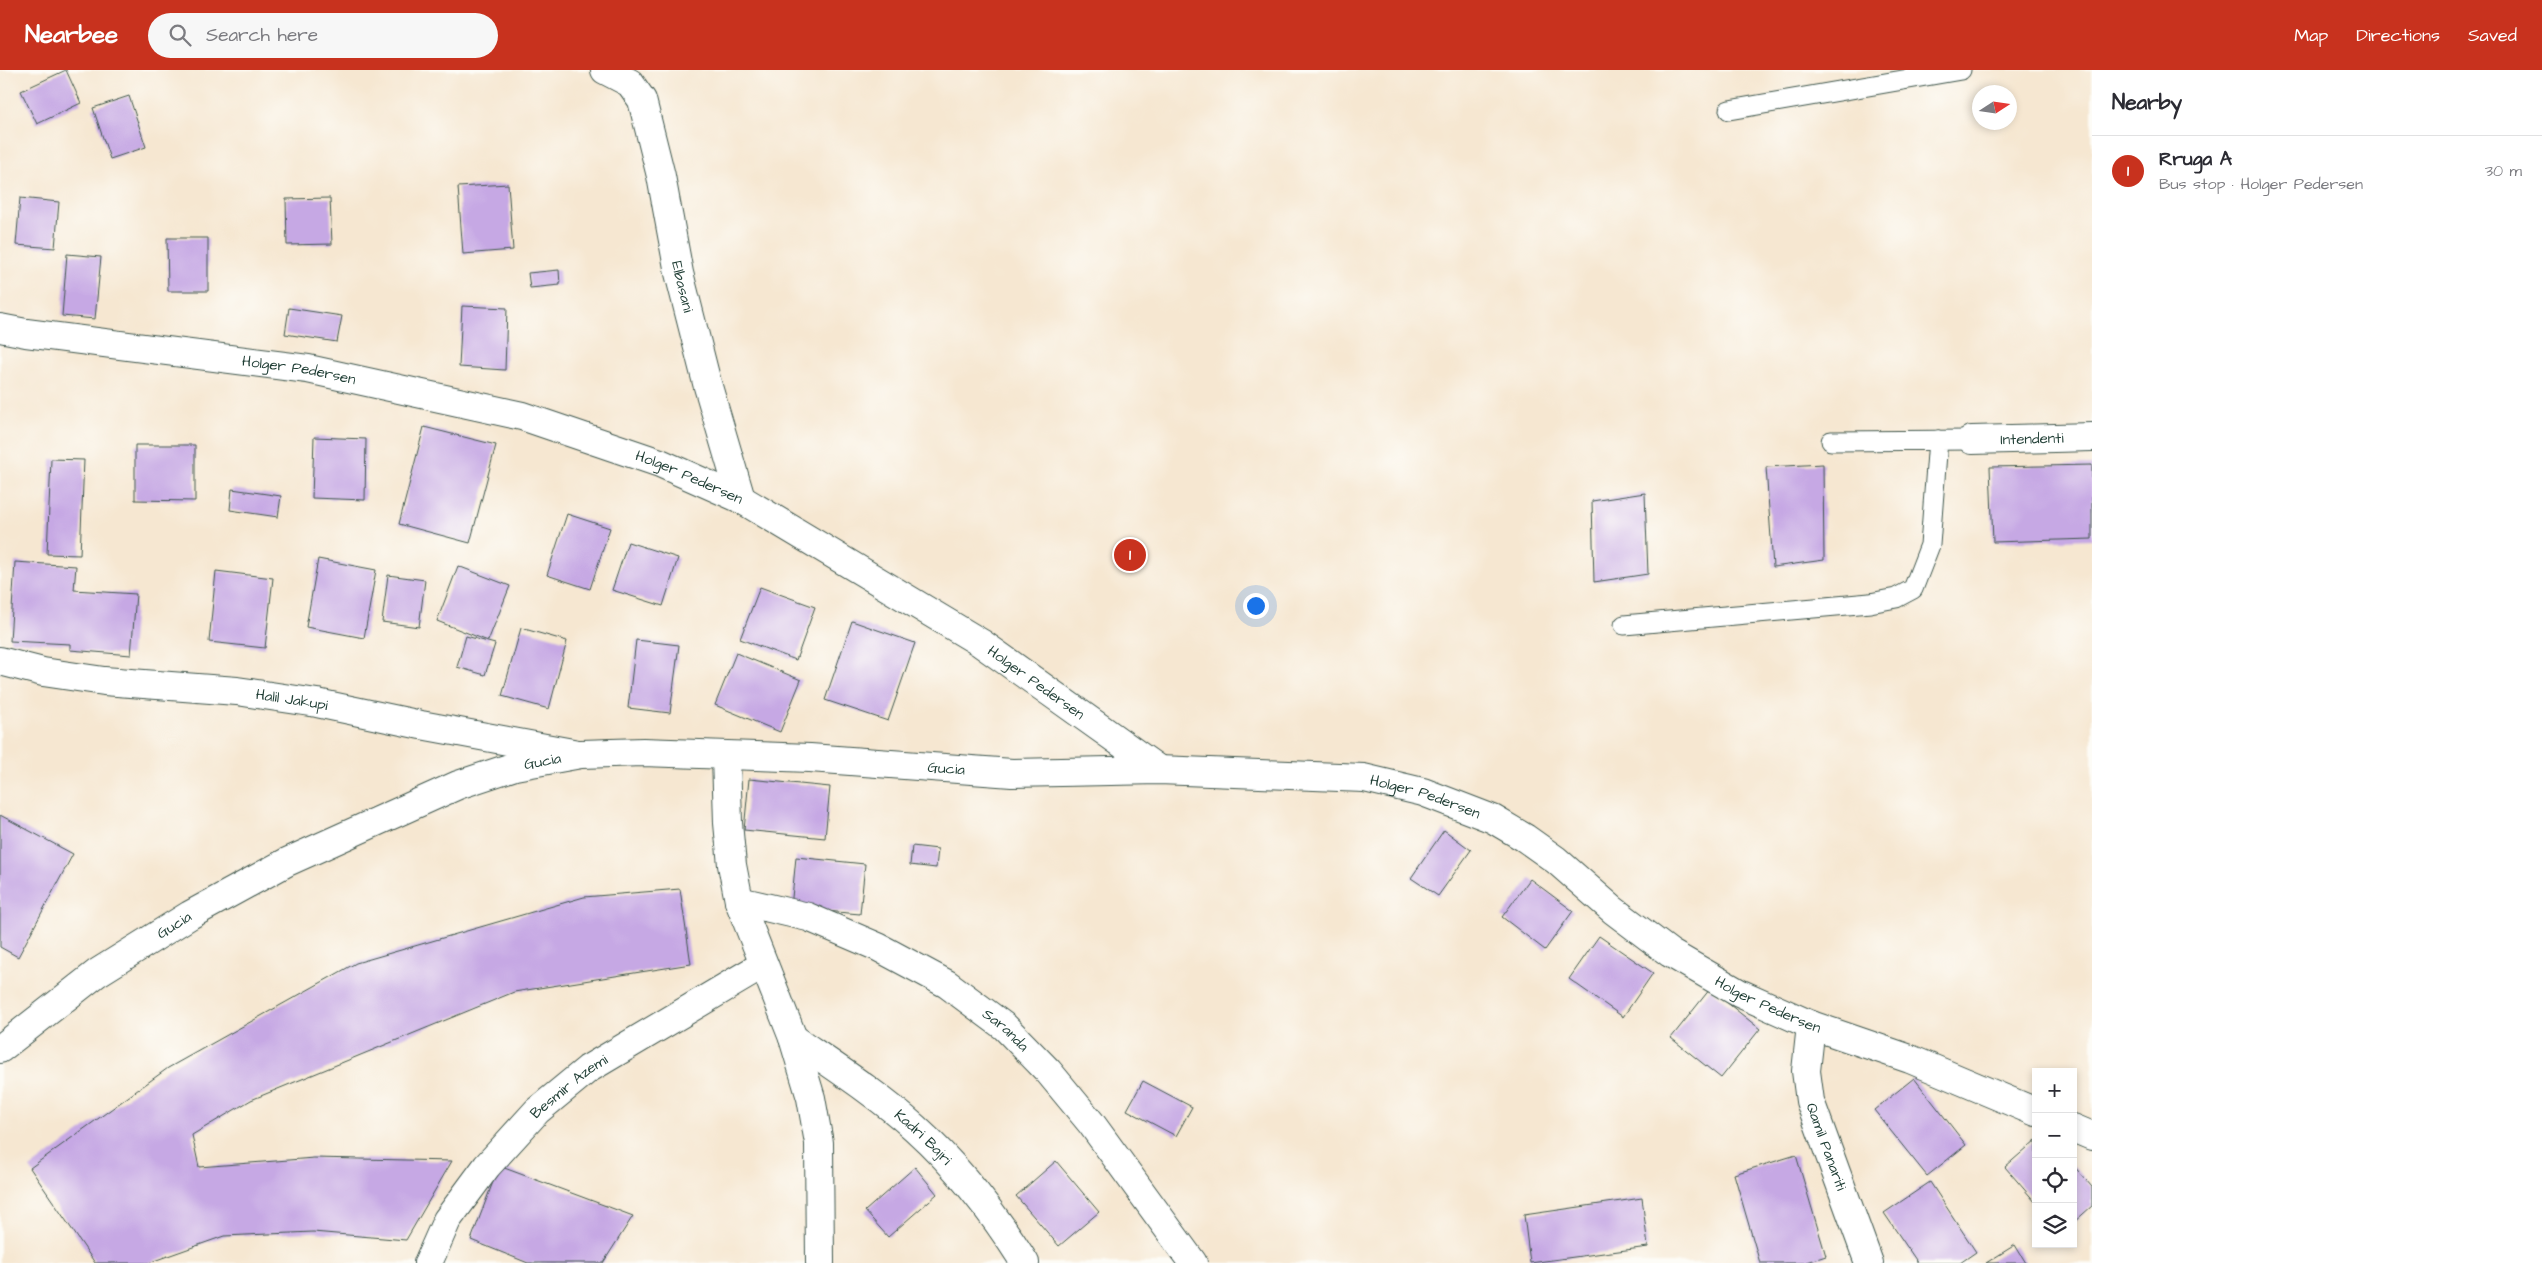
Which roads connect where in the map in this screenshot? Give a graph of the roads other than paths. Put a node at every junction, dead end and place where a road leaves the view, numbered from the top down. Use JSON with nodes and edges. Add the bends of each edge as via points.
{"nodes":[{"id":1,"x":605,"y":70,"type":"edge"},
{"id":2,"x":638,"y":70,"type":"edge"},
{"id":3,"x":1961,"y":70,"type":"edge"},
{"id":4,"x":1885,"y":77,"type":"edge"},
{"id":5,"x":642,"y":100,"type":"junction"},
{"id":6,"x":1729,"y":110,"type":"dead end"},
{"id":7,"x":0,"y":328,"type":"edge"},
{"id":8,"x":2092,"y":437,"type":"edge"},
{"id":9,"x":1938,"y":440,"type":"junction"},
{"id":10,"x":1972,"y":440,"type":"joint"},
{"id":11,"x":1831,"y":441,"type":"dead end"},
{"id":12,"x":741,"y":499,"type":"junction"},
{"id":13,"x":1624,"y":625,"type":"dead end"},
{"id":14,"x":0,"y":661,"type":"edge"},
{"id":15,"x":581,"y":754,"type":"junction"},
{"id":16,"x":726,"y":756,"type":"junction"},
{"id":17,"x":1159,"y":770,"type":"junction"},
{"id":18,"x":739,"y":901,"type":"junction"},
{"id":19,"x":763,"y":965,"type":"junction"},
{"id":20,"x":1811,"y":1025,"type":"junction"},
{"id":21,"x":793,"y":1038,"type":"junction"},
{"id":22,"x":0,"y":1049,"type":"edge"},
{"id":23,"x":2032,"y":1110,"type":"edge"},
{"id":24,"x":2077,"y":1130,"type":"edge"},
{"id":25,"x":2092,"y":1136,"type":"edge"},
{"id":26,"x":428,"y":1263,"type":"edge"},
{"id":27,"x":820,"y":1263,"type":"edge"},
{"id":28,"x":1025,"y":1263,"type":"edge"},
{"id":29,"x":1193,"y":1263,"type":"edge"},
{"id":30,"x":1869,"y":1263,"type":"edge"}],
"edges":[{"from":1,"to":5,"type":"street","via":[[630,82]]},
{"from":2,"to":5,"type":"lane","name":"Elbasani"},
{"from":3,"to":4,"type":"lane"},
{"from":4,"to":6,"type":"lane"},
{"from":5,"to":12,"type":"street","name":"Elbasani","via":[[706,383]]},
{"from":7,"to":12,"type":"street","name":"Holger Pedersen","via":[[308,369],[522,416],[660,463]]},
{"from":8,"to":10,"type":"street","name":"Intendenti"},
{"from":9,"to":10,"type":"lane"},
{"from":9,"to":11,"type":"lane"},
{"from":9,"to":13,"type":"lane","via":[[1930,545],[1914,589],[1896,598],[1870,603]]},
{"from":12,"to":17,"type":"street","name":"Holger Pedersen","via":[[981,643]]},
{"from":14,"to":15,"type":"street","name":"Halil Jakupi","via":[[43,672],[104,681],[238,691],[317,703]]},
{"from":15,"to":16,"type":"street","name":"Gucia","via":[[643,752]]},
{"from":15,"to":22,"type":"street","name":"Gucia","via":[[515,766],[458,785],[287,862],[190,915],[97,973]]},
{"from":16,"to":17,"type":"street","name":"Gucia","via":[[810,758],[1012,772]]},
{"from":16,"to":18,"type":"street","via":[[728,823]]},
{"from":17,"to":20,"type":"street","name":"Holger Pedersen","via":[[1364,778],[1423,792],[1493,819],[1556,860],[1613,910],[1670,953],[1739,993]]},
{"from":18,"to":19,"type":"street"},
{"from":18,"to":29,"type":"street","name":"Saranda","via":[[808,918],[878,947],[947,984],[1005,1027],[1048,1071],[1091,1123]]},
{"from":19,"to":21,"type":"street"},
{"from":19,"to":26,"type":"street","name":"Besmir Azemi","via":[[588,1069],[537,1111],[487,1166],[447,1220]]},
{"from":20,"to":23,"type":"street","name":"Holger Pedersen","via":[[1910,1060]]},
{"from":20,"to":30,"type":"street","name":"Qamil Panariti","via":[[1806,1071],[1810,1101]]},
{"from":21,"to":27,"type":"street","via":[[811,1098],[818,1143]]},
{"from":21,"to":28,"type":"street","name":"Kadri Bajri","via":[[863,1086],[916,1129],[969,1185]]},
{"from":24,"to":25,"type":"street"}]}
